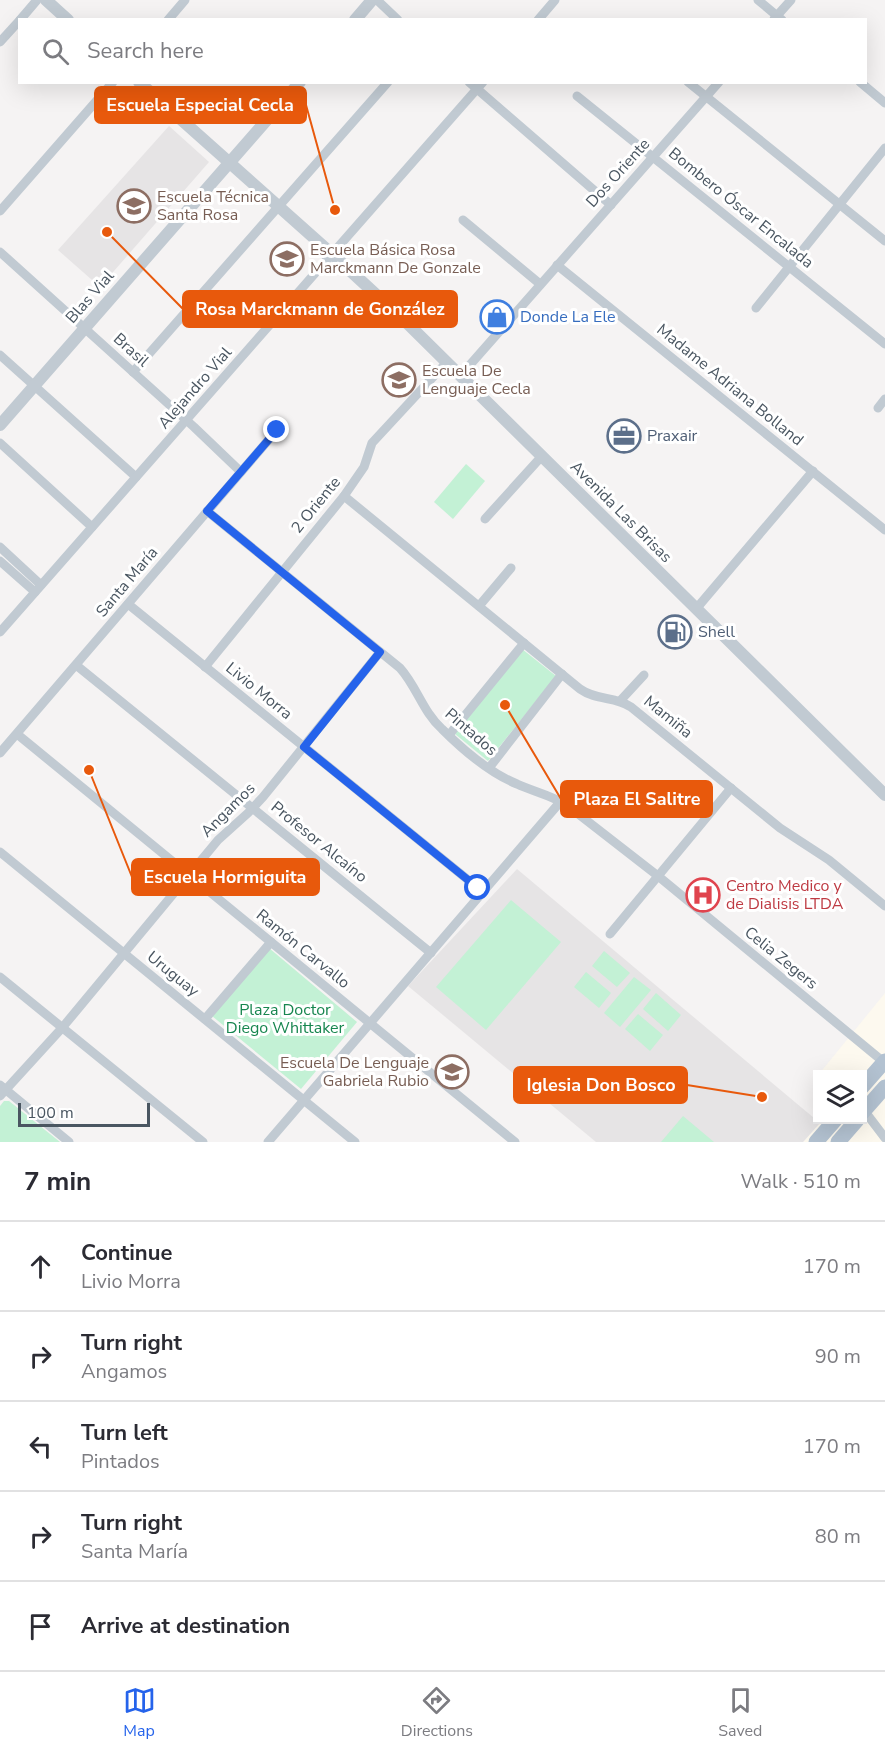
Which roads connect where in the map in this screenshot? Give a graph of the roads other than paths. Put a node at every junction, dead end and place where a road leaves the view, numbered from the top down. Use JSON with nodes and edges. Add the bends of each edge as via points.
{"nodes":[{"id":1,"x":37,"y":0,"type":"edge"},
{"id":2,"x":46,"y":0,"type":"edge"},
{"id":3,"x":185,"y":0,"type":"edge"},
{"id":4,"x":372,"y":0,"type":"edge"},
{"id":5,"x":376,"y":0,"type":"edge"},
{"id":6,"x":555,"y":0,"type":"edge"},
{"id":7,"x":758,"y":0,"type":"edge"},
{"id":8,"x":791,"y":0,"type":"edge"},
{"id":9,"x":22,"y":18,"type":"edge"},
{"id":10,"x":66,"y":18,"type":"edge"},
{"id":11,"x":170,"y":18,"type":"edge"},
{"id":12,"x":357,"y":18,"type":"edge"},
{"id":13,"x":396,"y":18,"type":"edge"},
{"id":14,"x":540,"y":18,"type":"edge"},
{"id":15,"x":778,"y":18,"type":"edge"},
{"id":16,"x":18,"y":22,"type":"edge"},
{"id":17,"x":0,"y":42,"type":"edge"},
{"id":18,"x":111,"y":84,"type":"edge"},
{"id":19,"x":141,"y":84,"type":"edge"},
{"id":20,"x":298,"y":84,"type":"edge"},
{"id":21,"x":386,"y":84,"type":"edge"},
{"id":22,"x":690,"y":84,"type":"edge"},
{"id":23,"x":717,"y":84,"type":"edge"},
{"id":24,"x":862,"y":84,"type":"edge"},
{"id":25,"x":480,"y":86,"type":"edge"},
{"id":26,"x":577,"y":96,"type":"dead end"},
{"id":27,"x":706,"y":97,"type":"junction"},
{"id":28,"x":885,"y":103,"type":"edge"},
{"id":29,"x":885,"y":148,"type":"edge"},
{"id":30,"x":654,"y":157,"type":"junction"},
{"id":31,"x":229,"y":163,"type":"junction"},
{"id":32,"x":839,"y":204,"type":"junction"},
{"id":33,"x":611,"y":205,"type":"junction"},
{"id":34,"x":279,"y":207,"type":"junction"},
{"id":35,"x":0,"y":211,"type":"edge"},
{"id":36,"x":463,"y":220,"type":"dead end"},
{"id":37,"x":885,"y":241,"type":"edge"},
{"id":38,"x":0,"y":252,"type":"edge"},
{"id":39,"x":332,"y":254,"type":"junction"},
{"id":40,"x":557,"y":265,"type":"junction"},
{"id":41,"x":789,"y":267,"type":"junction"},
{"id":42,"x":540,"y":284,"type":"junction"},
{"id":43,"x":756,"y":308,"type":"dead end"},
{"id":44,"x":85,"y":328,"type":"junction"},
{"id":45,"x":885,"y":344,"type":"edge"},
{"id":46,"x":0,"y":355,"type":"edge"},
{"id":47,"x":447,"y":362,"type":"junction"},
{"id":48,"x":133,"y":372,"type":"junction"},
{"id":49,"x":460,"y":375,"type":"junction"},
{"id":50,"x":34,"y":385,"type":"junction"},
{"id":51,"x":885,"y":399,"type":"edge"},
{"id":52,"x":878,"y":408,"type":"dead end"},
{"id":53,"x":187,"y":420,"type":"junction"},
{"id":54,"x":0,"y":425,"type":"edge"},
{"id":55,"x":277,"y":430,"type":"dead end"},
{"id":56,"x":0,"y":443,"type":"edge"},
{"id":57,"x":542,"y":456,"type":"junction"},
{"id":58,"x":813,"y":471,"type":"junction"},
{"id":59,"x":241,"y":472,"type":"junction"},
{"id":60,"x":136,"y":477,"type":"junction"},
{"id":61,"x":344,"y":496,"type":"junction"},
{"id":62,"x":207,"y":511,"type":"junction"},
{"id":63,"x":485,"y":519,"type":"dead end"},
{"id":64,"x":93,"y":527,"type":"junction"},
{"id":65,"x":885,"y":530,"type":"edge"},
{"id":66,"x":0,"y":547,"type":"edge"},
{"id":67,"x":0,"y":561,"type":"edge"},
{"id":68,"x":511,"y":568,"type":"dead end"},
{"id":69,"x":282,"y":571,"type":"junction"},
{"id":70,"x":38,"y":589,"type":"junction"},
{"id":71,"x":128,"y":604,"type":"junction"},
{"id":72,"x":479,"y":606,"type":"junction"},
{"id":73,"x":696,"y":609,"type":"junction"},
{"id":74,"x":0,"y":632,"type":"edge"},
{"id":75,"x":524,"y":643,"type":"junction"},
{"id":76,"x":380,"y":652,"type":"junction"},
{"id":77,"x":76,"y":665,"type":"junction"},
{"id":78,"x":205,"y":667,"type":"junction"},
{"id":79,"x":562,"y":674,"type":"junction"},
{"id":80,"x":644,"y":675,"type":"dead end"},
{"id":81,"x":620,"y":701,"type":"junction"},
{"id":82,"x":17,"y":734,"type":"junction"},
{"id":83,"x":448,"y":735,"type":"junction"},
{"id":84,"x":304,"y":747,"type":"junction"},
{"id":85,"x":0,"y":753,"type":"edge"},
{"id":86,"x":489,"y":768,"type":"junction"},
{"id":87,"x":731,"y":788,"type":"junction"},
{"id":88,"x":885,"y":795,"type":"edge"},
{"id":89,"x":561,"y":801,"type":"junction"},
{"id":90,"x":253,"y":808,"type":"junction"},
{"id":91,"x":0,"y":852,"type":"edge"},
{"id":92,"x":189,"y":875,"type":"junction"},
{"id":93,"x":658,"y":876,"type":"junction"},
{"id":94,"x":483,"y":892,"type":"junction"},
{"id":95,"x":885,"y":906,"type":"edge"},
{"id":96,"x":610,"y":934,"type":"dead end"},
{"id":97,"x":271,"y":942,"type":"junction"},
{"id":98,"x":124,"y":953,"type":"junction"},
{"id":99,"x":431,"y":953,"type":"junction"},
{"id":100,"x":0,"y":977,"type":"edge"},
{"id":101,"x":205,"y":1019,"type":"junction"},
{"id":102,"x":370,"y":1023,"type":"junction"},
{"id":103,"x":62,"y":1028,"type":"junction"},
{"id":104,"x":885,"y":1062,"type":"edge"},
{"id":105,"x":867,"y":1082,"type":"edge"},
{"id":106,"x":885,"y":1087,"type":"edge"},
{"id":107,"x":2,"y":1090,"type":"edge"},
{"id":108,"x":304,"y":1100,"type":"junction"},
{"id":109,"x":867,"y":1107,"type":"edge"},
{"id":110,"x":867,"y":1118,"type":"edge"},
{"id":111,"x":831,"y":1124,"type":"edge"},
{"id":112,"x":853,"y":1124,"type":"edge"},
{"id":113,"x":885,"y":1138,"type":"edge"},
{"id":114,"x":69,"y":1142,"type":"edge"},
{"id":115,"x":203,"y":1142,"type":"edge"},
{"id":116,"x":268,"y":1142,"type":"edge"},
{"id":117,"x":356,"y":1142,"type":"edge"},
{"id":118,"x":515,"y":1142,"type":"edge"},
{"id":119,"x":816,"y":1142,"type":"edge"},
{"id":120,"x":838,"y":1142,"type":"edge"}],
"edges":[{"from":1,"to":9,"type":"street"},
{"from":2,"to":10,"type":"street"},
{"from":3,"to":11,"type":"street"},
{"from":4,"to":12,"type":"street"},
{"from":5,"to":13,"type":"street"},
{"from":6,"to":14,"type":"street"},
{"from":7,"to":15,"type":"street"},
{"from":8,"to":15,"type":"street"},
{"from":16,"to":17,"type":"street"},
{"from":18,"to":35,"type":"street"},
{"from":19,"to":31,"type":"street","name":"Avenida Las Brisas"},
{"from":20,"to":31,"type":"street","name":"Blas Vial"},
{"from":21,"to":34,"type":"street"},
{"from":22,"to":27,"type":"street"},
{"from":23,"to":27,"type":"street","name":"Dos Oriente"},
{"from":24,"to":28,"type":"street"},
{"from":25,"to":33,"type":"street"},
{"from":25,"to":39,"type":"street","name":"Alejandro Vial"},
{"from":26,"to":30,"type":"street","name":"Bombero Óscar Encalada"},
{"from":27,"to":30,"type":"street","name":"Dos Oriente"},
{"from":27,"to":32,"type":"street"},
{"from":29,"to":32,"type":"street"},
{"from":30,"to":33,"type":"street","name":"Dos Oriente"},
{"from":30,"to":41,"type":"street","name":"Bombero Óscar Encalada"},
{"from":31,"to":34,"type":"street","name":"Avenida Las Brisas"},
{"from":31,"to":44,"type":"street","name":"Blas Vial"},
{"from":32,"to":37,"type":"street"},
{"from":32,"to":41,"type":"street"},
{"from":33,"to":40,"type":"street","name":"Dos Oriente"},
{"from":34,"to":39,"type":"street","name":"Avenida Las Brisas"},
{"from":34,"to":48,"type":"street"},
{"from":36,"to":42,"type":"street"},
{"from":38,"to":44,"type":"street","name":"Brasil"},
{"from":39,"to":47,"type":"street","name":"Avenida Las Brisas"},
{"from":39,"to":53,"type":"street","name":"Alejandro Vial"},
{"from":40,"to":42,"type":"street","name":"Dos Oriente"},
{"from":40,"to":58,"type":"street","name":"Madame Adriana Bolland"},
{"from":41,"to":43,"type":"street"},
{"from":41,"to":45,"type":"street","name":"Bombero Óscar Encalada"},
{"from":42,"to":49,"type":"street","name":"Dos Oriente"},
{"from":44,"to":48,"type":"street","name":"Brasil"},
{"from":44,"to":50,"type":"street","name":"Blas Vial"},
{"from":46,"to":50,"type":"street"},
{"from":47,"to":49,"type":"street","name":"Avenida Las Brisas"},
{"from":47,"to":61,"type":"street","name":"2 Oriente","via":[[372,443],[364,467]]},
{"from":48,"to":53,"type":"street","name":"Brasil"},
{"from":49,"to":57,"type":"street","name":"Avenida Las Brisas"},
{"from":50,"to":54,"type":"street","name":"Blas Vial"},
{"from":50,"to":60,"type":"street"},
{"from":51,"to":52,"type":"street"},
{"from":53,"to":59,"type":"street","name":"Brasil"},
{"from":53,"to":60,"type":"street","name":"Alejandro Vial"},
{"from":55,"to":59,"type":"street","name":"Santa María"},
{"from":56,"to":64,"type":"street"},
{"from":57,"to":63,"type":"street"},
{"from":57,"to":73,"type":"street","name":"Avenida Las Brisas"},
{"from":58,"to":65,"type":"street","name":"Madame Adriana Bolland"},
{"from":58,"to":73,"type":"street"},
{"from":59,"to":62,"type":"street","name":"Santa María"},
{"from":60,"to":64,"type":"street","name":"Alejandro Vial"},
{"from":61,"to":69,"type":"street","name":"2 Oriente"},
{"from":61,"to":72,"type":"street","name":"Mamiña"},
{"from":62,"to":69,"type":"street","name":"Pintados"},
{"from":62,"to":71,"type":"street","name":"Santa María"},
{"from":64,"to":70,"type":"street","name":"Alejandro Vial"},
{"from":66,"to":70,"type":"street"},
{"from":67,"to":70,"type":"street"},
{"from":68,"to":72,"type":"street"},
{"from":69,"to":76,"type":"street","name":"Pintados"},
{"from":69,"to":78,"type":"street","name":"2 Oriente"},
{"from":70,"to":74,"type":"street","name":"Alejandro Vial"},
{"from":71,"to":77,"type":"street","name":"Santa María"},
{"from":71,"to":78,"type":"street","name":"Livio Morra"},
{"from":72,"to":75,"type":"street","name":"Mamiña"},
{"from":73,"to":88,"type":"street","name":"Avenida Las Brisas"},
{"from":75,"to":79,"type":"street","name":"Mamiña"},
{"from":75,"to":83,"type":"street"},
{"from":76,"to":83,"type":"street","name":"Pintados","via":[[405,674],[429,714]]},
{"from":76,"to":84,"type":"street","name":"Angamos"},
{"from":77,"to":82,"type":"street","name":"Santa María"},
{"from":77,"to":90,"type":"street","name":"Profesor Alcaíno"},
{"from":78,"to":84,"type":"street","name":"Livio Morra"},
{"from":79,"to":81,"type":"street","name":"Mamiña","via":[[592,696]]},
{"from":79,"to":86,"type":"street"},
{"from":80,"to":81,"type":"street"},
{"from":81,"to":87,"type":"street","name":"Mamiña","via":[[632,706]]},
{"from":82,"to":85,"type":"street","name":"Santa María"},
{"from":82,"to":92,"type":"street","name":"Ramón Carvallo"},
{"from":83,"to":86,"type":"street","name":"Pintados"},
{"from":84,"to":90,"type":"street","name":"Angamos"},
{"from":84,"to":94,"type":"street","name":"Livio Morra"},
{"from":86,"to":89,"type":"street","name":"Pintados"},
{"from":87,"to":93,"type":"street"},
{"from":87,"to":95,"type":"street","name":"Mamiña"},
{"from":89,"to":93,"type":"street","name":"Pintados"},
{"from":89,"to":94,"type":"street"},
{"from":90,"to":92,"type":"street","name":"Angamos","via":[[218,840]]},
{"from":90,"to":99,"type":"street","name":"Profesor Alcaíno"},
{"from":91,"to":98,"type":"street","name":"Uruguay"},
{"from":92,"to":97,"type":"street","name":"Ramón Carvallo"},
{"from":92,"to":98,"type":"street","name":"Angamos"},
{"from":93,"to":96,"type":"street"},
{"from":93,"to":104,"type":"street","name":"Celia Zegers"},
{"from":94,"to":99,"type":"street"},
{"from":97,"to":101,"type":"street"},
{"from":97,"to":102,"type":"street","name":"Ramón Carvallo"},
{"from":98,"to":101,"type":"street","name":"Uruguay"},
{"from":98,"to":103,"type":"street","name":"Angamos"},
{"from":99,"to":102,"type":"street"},
{"from":100,"to":103,"type":"street"},
{"from":101,"to":108,"type":"street","name":"Uruguay"},
{"from":102,"to":108,"type":"street"},
{"from":102,"to":118,"type":"street","name":"Ramón Carvallo"},
{"from":103,"to":107,"type":"street","name":"Angamos"},
{"from":103,"to":115,"type":"street"},
{"from":104,"to":105,"type":"main road"},
{"from":106,"to":109,"type":"main road"},
{"from":107,"to":114,"type":"street"},
{"from":108,"to":116,"type":"street"},
{"from":108,"to":117,"type":"street","name":"Uruguay"},
{"from":110,"to":113,"type":"street"},
{"from":111,"to":119,"type":"main road"},
{"from":112,"to":120,"type":"main road"}]}
